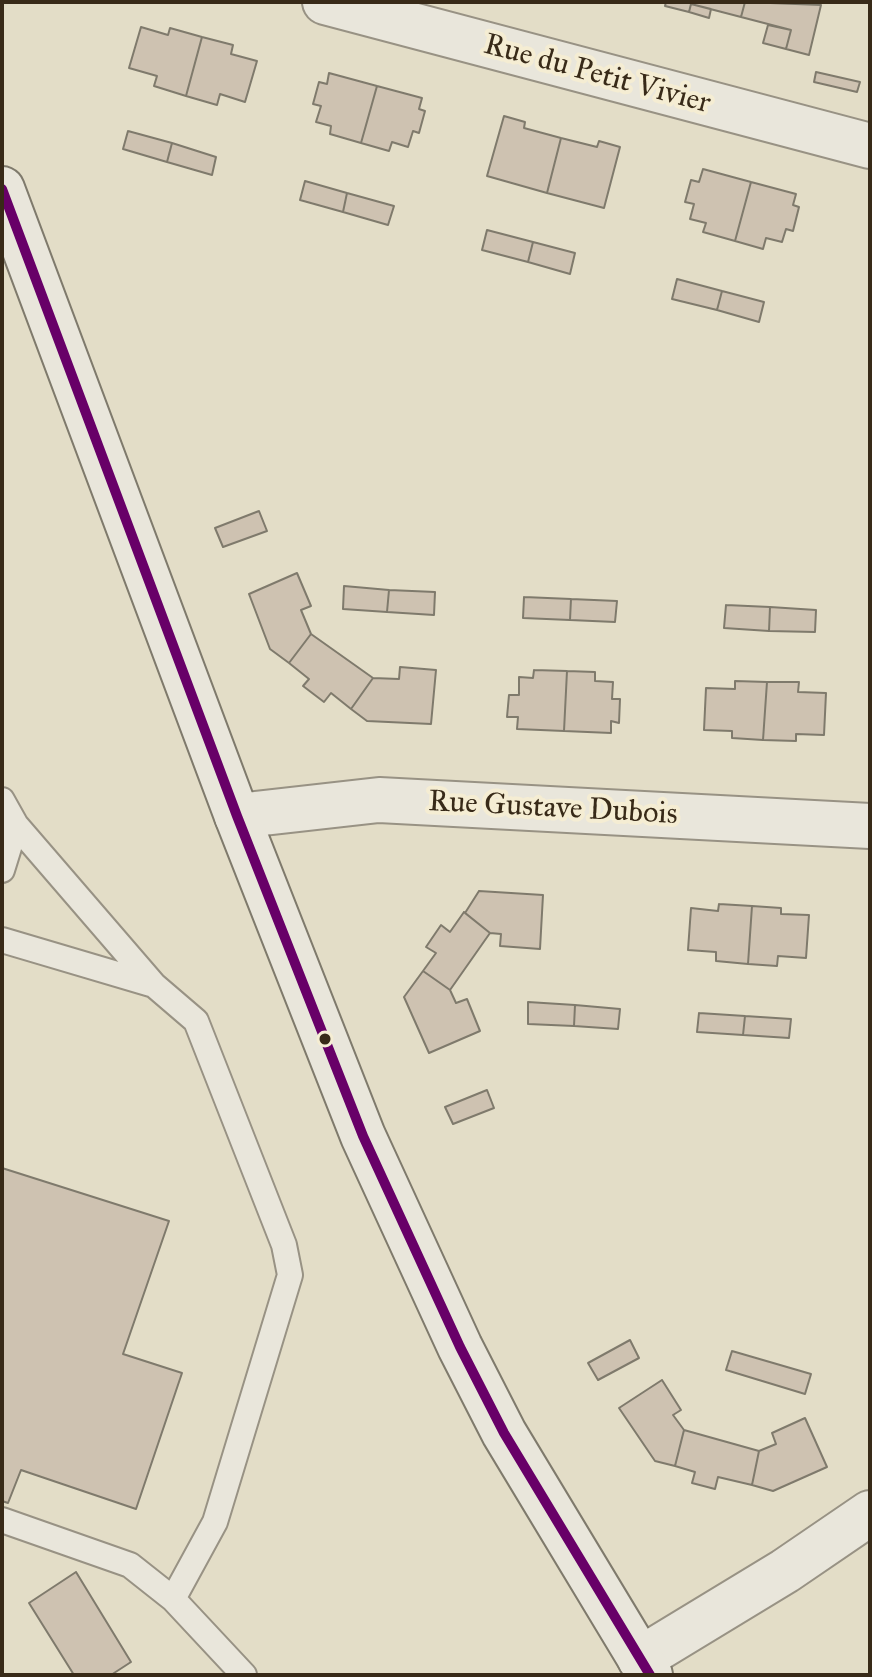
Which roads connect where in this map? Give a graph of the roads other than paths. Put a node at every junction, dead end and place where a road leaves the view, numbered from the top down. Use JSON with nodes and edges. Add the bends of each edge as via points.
{"nodes":[{"id":1,"x":325,"y":2,"type":"edge"},
{"id":2,"x":870,"y":146,"type":"edge"},
{"id":3,"x":2,"y":189,"type":"edge"},
{"id":4,"x":2,"y":800,"type":"edge"},
{"id":5,"x":237,"y":816,"type":"junction"},
{"id":6,"x":16,"y":825,"type":"junction"},
{"id":7,"x":870,"y":826,"type":"edge"},
{"id":8,"x":2,"y":870,"type":"edge"},
{"id":9,"x":2,"y":940,"type":"edge"},
{"id":10,"x":154,"y":985,"type":"junction"},
{"id":11,"x":870,"y":1513,"type":"edge"},
{"id":12,"x":2,"y":1520,"type":"edge"},
{"id":13,"x":173,"y":1599,"type":"junction"},
{"id":14,"x":645,"y":1667,"type":"edge"},
{"id":15,"x":244,"y":1675,"type":"edge"}],
"edges":[{"from":1,"to":2,"type":"main road","name":"Rue du Petit Vivier"},
{"from":3,"to":5,"type":"main road"},
{"from":4,"to":6,"type":"lane"},
{"from":5,"to":7,"type":"main road","name":"Rue Gustave Dubois","via":[[379,800]]},
{"from":5,"to":14,"type":"main road","via":[[363,1136],[460,1347],[504,1433]]},
{"from":6,"to":8,"type":"lane"},
{"from":6,"to":10,"type":"lane"},
{"from":9,"to":10,"type":"lane"},
{"from":10,"to":13,"type":"lane","via":[[196,1021],[284,1245],[290,1275],[215,1522]]},
{"from":11,"to":14,"type":"main road"},
{"from":12,"to":13,"type":"lane","via":[[130,1565]]},
{"from":13,"to":15,"type":"lane"}]}
